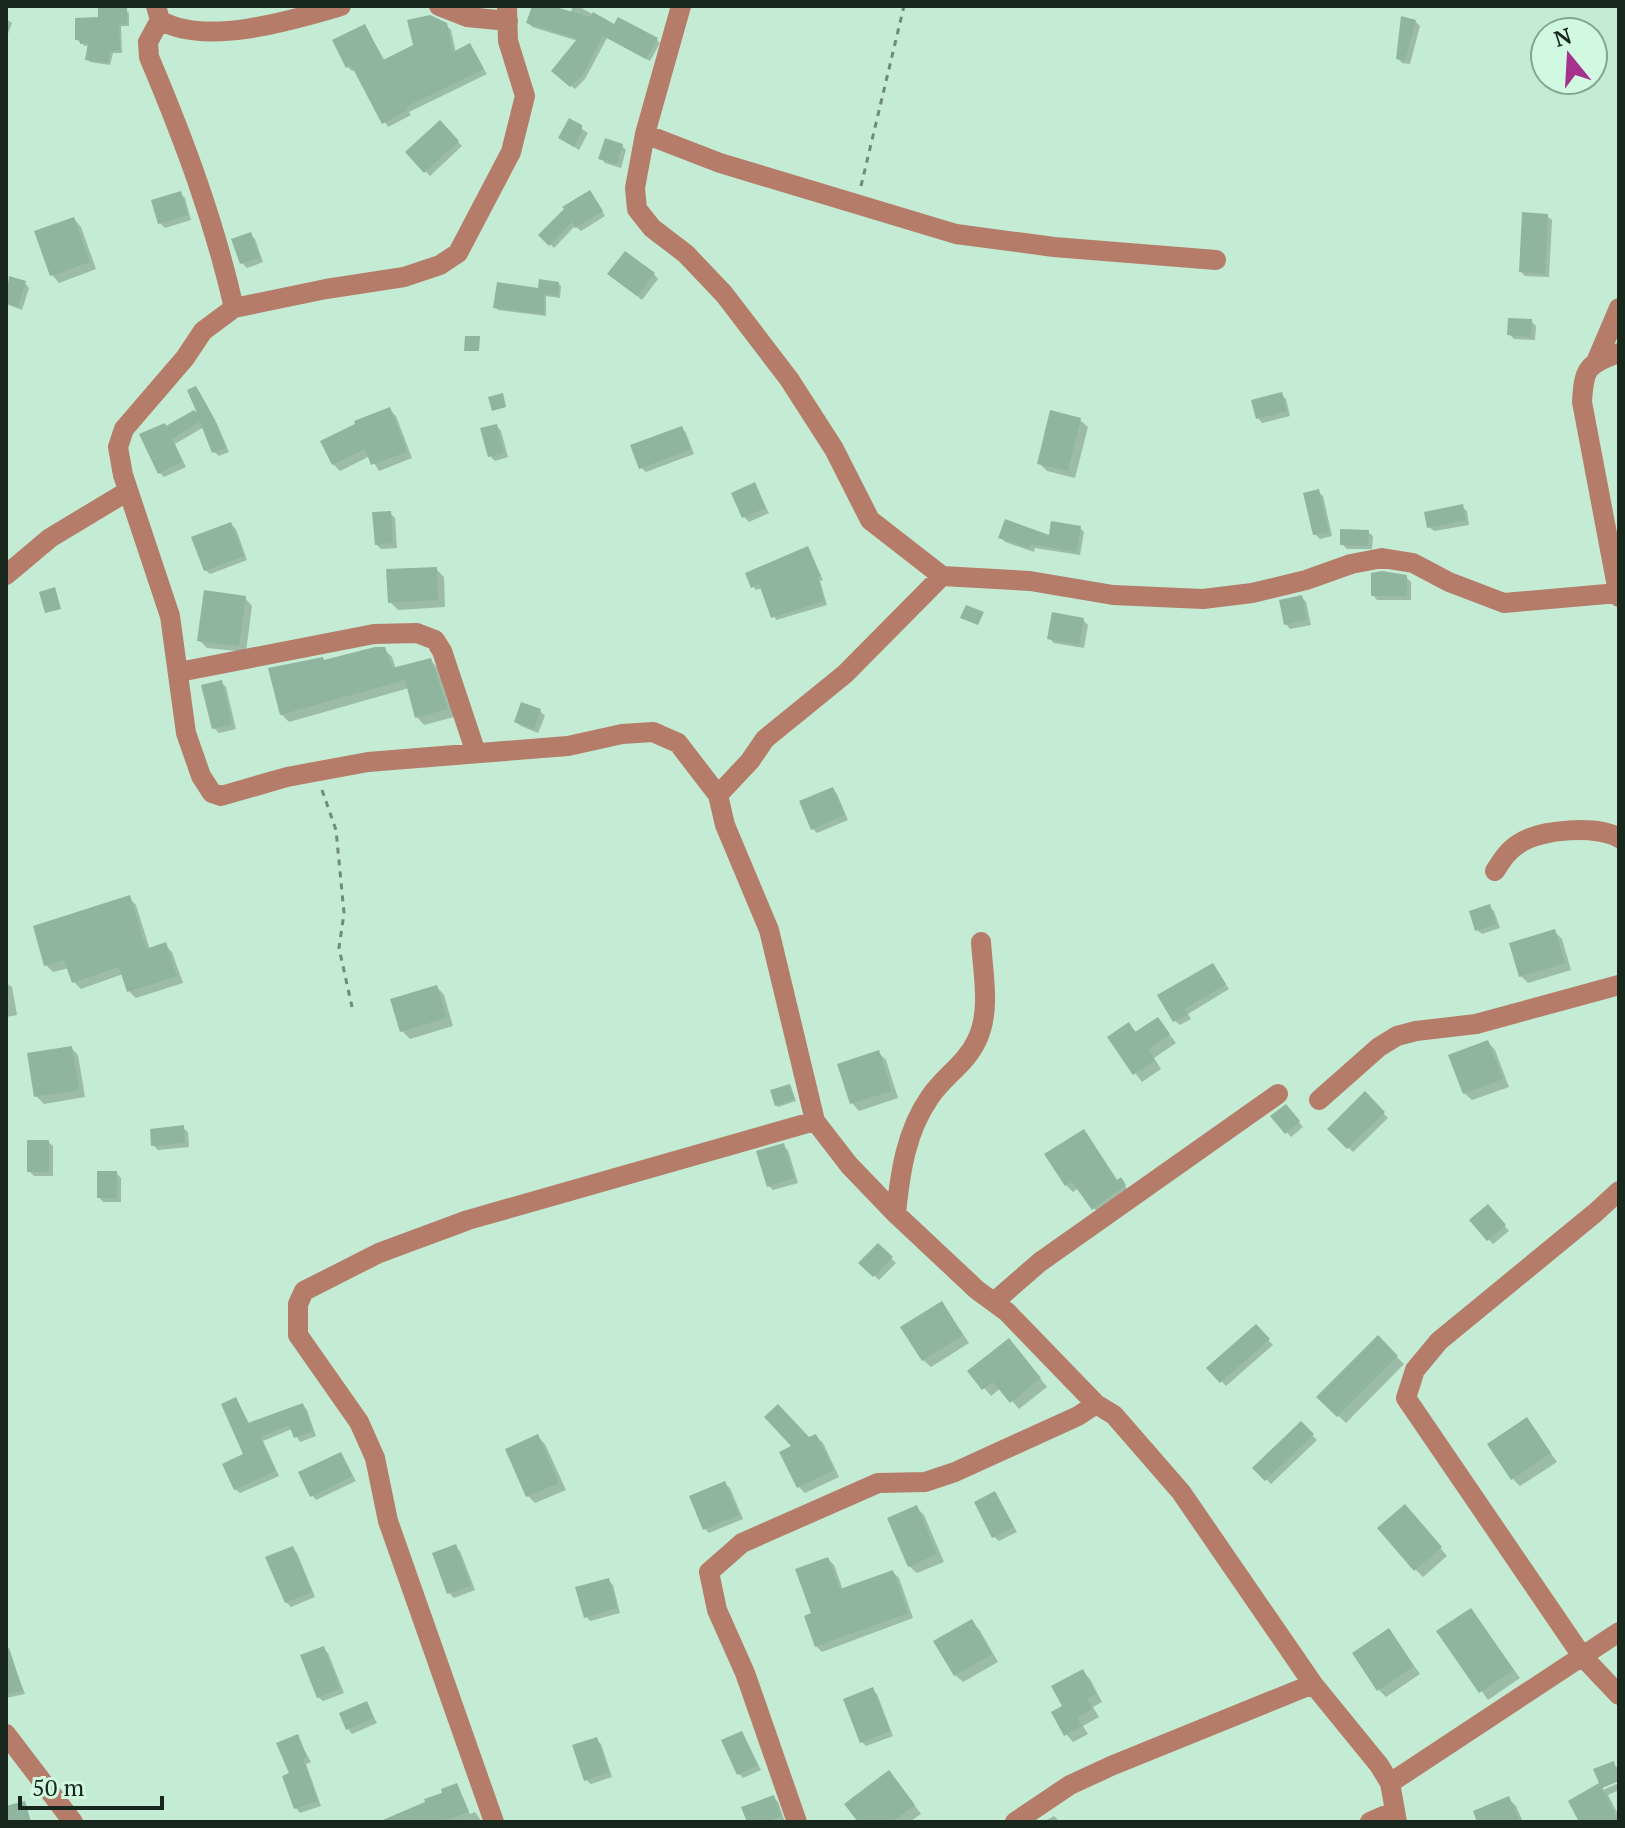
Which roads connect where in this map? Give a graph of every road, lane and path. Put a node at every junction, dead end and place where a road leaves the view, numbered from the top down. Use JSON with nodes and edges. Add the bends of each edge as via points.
{"nodes":[{"id":1,"x":341,"y":6,"type":"edge"},
{"id":2,"x":439,"y":6,"type":"edge"},
{"id":3,"x":681,"y":6,"type":"edge"},
{"id":4,"x":904,"y":6,"type":"edge"},
{"id":5,"x":158,"y":13,"type":"edge"},
{"id":6,"x":508,"y":13,"type":"edge"},
{"id":7,"x":645,"y":134,"type":"junction"},
{"id":8,"x":865,"y":206,"type":"junction"},
{"id":9,"x":1216,"y":260,"type":"dead end"},
{"id":10,"x":234,"y":308,"type":"junction"},
{"id":11,"x":1619,"y":308,"type":"edge"},
{"id":12,"x":1619,"y":353,"type":"edge"},
{"id":13,"x":1596,"y":362,"type":"junction"},
{"id":14,"x":128,"y":491,"type":"junction"},
{"id":15,"x":6,"y":575,"type":"edge"},
{"id":16,"x":942,"y":576,"type":"junction"},
{"id":17,"x":1619,"y":595,"type":"edge"},
{"id":18,"x":179,"y":672,"type":"junction"},
{"id":19,"x":476,"y":753,"type":"junction"},
{"id":20,"x":316,"y":771,"type":"junction"},
{"id":21,"x":718,"y":795,"type":"junction"},
{"id":22,"x":1619,"y":838,"type":"edge"},
{"id":23,"x":1495,"y":871,"type":"dead end"},
{"id":24,"x":981,"y":942,"type":"dead end"},
{"id":25,"x":1619,"y":985,"type":"edge"},
{"id":26,"x":352,"y":1007,"type":"dead end"},
{"id":27,"x":1278,"y":1094,"type":"dead end"},
{"id":28,"x":1319,"y":1100,"type":"dead end"},
{"id":29,"x":815,"y":1121,"type":"junction"},
{"id":30,"x":1619,"y":1191,"type":"edge"},
{"id":31,"x":896,"y":1214,"type":"junction"},
{"id":32,"x":994,"y":1302,"type":"junction"},
{"id":33,"x":1096,"y":1404,"type":"junction"},
{"id":34,"x":1619,"y":1632,"type":"edge"},
{"id":35,"x":1582,"y":1656,"type":"junction"},
{"id":36,"x":1313,"y":1684,"type":"junction"},
{"id":37,"x":1619,"y":1695,"type":"edge"},
{"id":38,"x":6,"y":1734,"type":"edge"},
{"id":39,"x":1390,"y":1783,"type":"junction"},
{"id":40,"x":1395,"y":1817,"type":"edge"},
{"id":41,"x":73,"y":1822,"type":"edge"},
{"id":42,"x":494,"y":1822,"type":"edge"},
{"id":43,"x":797,"y":1822,"type":"edge"},
{"id":44,"x":1015,"y":1822,"type":"edge"},
{"id":45,"x":1370,"y":1822,"type":"edge"}],
"edges":[{"from":1,"to":5,"type":"street","via":[[272,26],[193,32],[173,28]]},
{"from":2,"to":6,"type":"street","via":[[467,17]]},
{"from":3,"to":7,"type":"street"},
{"from":4,"to":8,"type":"path","via":[[861,184]]},
{"from":5,"to":10,"type":"street","via":[[149,57],[210,215]]},
{"from":6,"to":10,"type":"street","via":[[508,41],[525,96],[511,152],[458,253],[404,277]]},
{"from":7,"to":8,"type":"street","via":[[720,163]]},
{"from":7,"to":16,"type":"street","via":[[635,188],[637,209],[724,294],[789,379],[834,449],[870,520]]},
{"from":8,"to":9,"type":"street","via":[[956,234]]},
{"from":10,"to":14,"type":"street","via":[[203,331],[124,429],[118,447]]},
{"from":11,"to":13,"type":"street"},
{"from":12,"to":13,"type":"street"},
{"from":13,"to":17,"type":"street","via":[[1583,377],[1582,402]]},
{"from":14,"to":15,"type":"street","via":[[50,538]]},
{"from":14,"to":18,"type":"street","via":[[170,616]]},
{"from":16,"to":17,"type":"street","via":[[1203,599],[1252,593],[1382,558],[1413,563],[1504,603]]},
{"from":16,"to":21,"type":"street","via":[[845,674],[765,739]]},
{"from":18,"to":19,"type":"street","via":[[374,634],[417,633],[435,640],[442,651]]},
{"from":18,"to":20,"type":"street","via":[[186,733],[212,793],[221,796]]},
{"from":19,"to":20,"type":"street"},
{"from":19,"to":21,"type":"street","via":[[653,732],[678,743]]},
{"from":20,"to":26,"type":"path","via":[[336,830],[344,913],[339,948]]},
{"from":21,"to":29,"type":"street","via":[[725,825],[769,930]]},
{"from":22,"to":23,"type":"street","via":[[1586,829],[1523,840]]},
{"from":24,"to":31,"type":"street","via":[[985,999],[978,1039],[930,1096],[912,1132],[900,1168]]},
{"from":25,"to":28,"type":"street","via":[[1490,1021],[1397,1036]]},
{"from":27,"to":32,"type":"street","via":[[1040,1262]]},
{"from":29,"to":31,"type":"street"},
{"from":29,"to":42,"type":"street","via":[[468,1220],[379,1253],[304,1291],[298,1304],[298,1335],[359,1422],[375,1458],[388,1521]]},
{"from":30,"to":35,"type":"street","via":[[1439,1341],[1415,1370],[1406,1398]]},
{"from":31,"to":32,"type":"street"},
{"from":32,"to":33,"type":"street"},
{"from":33,"to":36,"type":"street","via":[[1114,1415],[1181,1492]]},
{"from":33,"to":43,"type":"street","via":[[955,1472],[925,1482],[878,1483],[742,1543],[709,1572],[717,1610]]},
{"from":34,"to":35,"type":"street"},
{"from":35,"to":37,"type":"street"},
{"from":35,"to":39,"type":"street"},
{"from":36,"to":39,"type":"street"},
{"from":36,"to":44,"type":"street","via":[[1111,1766],[1070,1785]]},
{"from":38,"to":41,"type":"street"},
{"from":39,"to":40,"type":"street"},
{"from":40,"to":45,"type":"street"}]}
